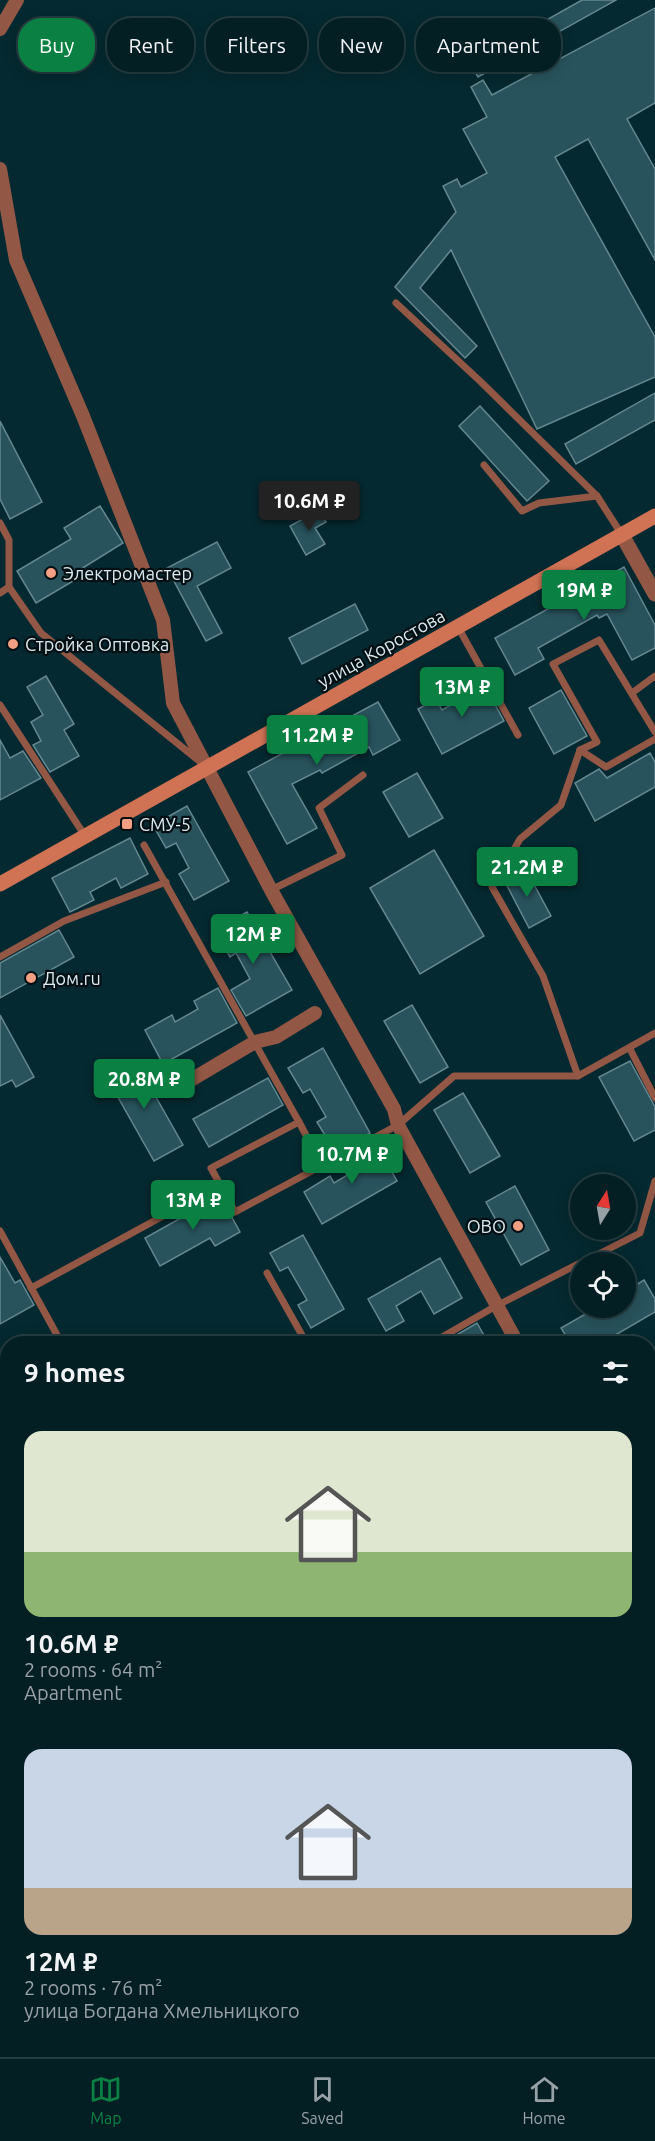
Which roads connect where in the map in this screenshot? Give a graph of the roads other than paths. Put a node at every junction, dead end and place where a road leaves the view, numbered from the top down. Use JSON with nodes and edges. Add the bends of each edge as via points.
{"nodes":[{"id":1,"x":17,"y":0,"type":"edge"},
{"id":2,"x":0,"y":30,"type":"edge"},
{"id":3,"x":0,"y":169,"type":"edge"},
{"id":4,"x":396,"y":303,"type":"dead end"},
{"id":5,"x":484,"y":465,"type":"dead end"},
{"id":6,"x":597,"y":496,"type":"junction"},
{"id":7,"x":655,"y":516,"type":"edge"},
{"id":8,"x":0,"y":523,"type":"edge"},
{"id":9,"x":622,"y":535,"type":"junction"},
{"id":10,"x":9,"y":587,"type":"junction"},
{"id":11,"x":0,"y":593,"type":"edge"},
{"id":12,"x":655,"y":593,"type":"edge"},
{"id":13,"x":458,"y":627,"type":"junction"},
{"id":14,"x":655,"y":676,"type":"edge"},
{"id":15,"x":632,"y":693,"type":"junction"},
{"id":16,"x":0,"y":705,"type":"edge"},
{"id":17,"x":655,"y":732,"type":"edge"},
{"id":18,"x":518,"y":735,"type":"dead end"},
{"id":19,"x":655,"y":739,"type":"edge"},
{"id":20,"x":580,"y":750,"type":"junction"},
{"id":21,"x":207,"y":767,"type":"junction"},
{"id":22,"x":363,"y":775,"type":"dead end"},
{"id":23,"x":85,"y":836,"type":"junction"},
{"id":24,"x":144,"y":845,"type":"dead end"},
{"id":25,"x":166,"y":882,"type":"junction"},
{"id":26,"x":0,"y":884,"type":"edge"},
{"id":27,"x":271,"y":890,"type":"junction"},
{"id":28,"x":0,"y":957,"type":"edge"},
{"id":29,"x":315,"y":1013,"type":"dead end"},
{"id":30,"x":655,"y":1033,"type":"edge"},
{"id":31,"x":255,"y":1042,"type":"junction"},
{"id":32,"x":630,"y":1049,"type":"junction"},
{"id":33,"x":578,"y":1076,"type":"junction"},
{"id":34,"x":174,"y":1090,"type":"dead end"},
{"id":35,"x":655,"y":1098,"type":"edge"},
{"id":36,"x":299,"y":1122,"type":"junction"},
{"id":37,"x":398,"y":1125,"type":"junction"},
{"id":38,"x":322,"y":1165,"type":"junction"},
{"id":39,"x":655,"y":1181,"type":"edge"},
{"id":40,"x":220,"y":1185,"type":"junction"},
{"id":41,"x":0,"y":1231,"type":"edge"},
{"id":42,"x":603,"y":1252,"type":"edge"},
{"id":43,"x":570,"y":1268,"type":"edge"},
{"id":44,"x":267,"y":1273,"type":"dead end"},
{"id":45,"x":31,"y":1288,"type":"junction"},
{"id":46,"x":496,"y":1305,"type":"junction"},
{"id":47,"x":58,"y":1336,"type":"edge"},
{"id":48,"x":302,"y":1336,"type":"edge"},
{"id":49,"x":444,"y":1336,"type":"edge"},
{"id":50,"x":513,"y":1336,"type":"edge"}],
"edges":[{"from":1,"to":2,"type":"street"},
{"from":3,"to":21,"type":"street","via":[[16,260],[83,416],[163,620],[173,703]]},
{"from":4,"to":6,"type":"lane"},
{"from":5,"to":6,"type":"lane","via":[[522,511],[539,503]]},
{"from":6,"to":9,"type":"lane"},
{"from":7,"to":9,"type":"main road","name":"улица Коростова"},
{"from":8,"to":10,"type":"lane","via":[[9,540]]},
{"from":9,"to":12,"type":"street"},
{"from":9,"to":13,"type":"main road","name":"улица Коростова"},
{"from":10,"to":11,"type":"lane"},
{"from":10,"to":21,"type":"lane","via":[[41,633]]},
{"from":13,"to":18,"type":"lane"},
{"from":13,"to":21,"type":"main road","name":"улица Коростова"},
{"from":14,"to":15,"type":"lane"},
{"from":15,"to":17,"type":"lane"},
{"from":15,"to":20,"type":"lane","via":[[599,640],[553,664],[597,742]]},
{"from":16,"to":23,"type":"lane"},
{"from":19,"to":20,"type":"lane","via":[[606,767]]},
{"from":20,"to":33,"type":"lane","via":[[561,805],[520,839],[492,886],[543,976]]},
{"from":21,"to":23,"type":"main road","name":"улица Коростова"},
{"from":21,"to":27,"type":"street"},
{"from":22,"to":27,"type":"lane","via":[[319,808],[342,855]]},
{"from":23,"to":26,"type":"main road","name":"улица Коростова"},
{"from":24,"to":25,"type":"lane"},
{"from":25,"to":28,"type":"lane","via":[[64,921]]},
{"from":25,"to":31,"type":"lane"},
{"from":27,"to":37,"type":"street","via":[[394,1108]]},
{"from":29,"to":31,"type":"street","via":[[276,1037]]},
{"from":30,"to":32,"type":"lane"},
{"from":31,"to":34,"type":"street"},
{"from":31,"to":36,"type":"lane"},
{"from":32,"to":33,"type":"lane"},
{"from":32,"to":35,"type":"lane"},
{"from":33,"to":37,"type":"lane","via":[[454,1076]]},
{"from":36,"to":38,"type":"lane"},
{"from":36,"to":40,"type":"lane","via":[[211,1168]]},
{"from":37,"to":38,"type":"lane"},
{"from":37,"to":46,"type":"street"},
{"from":38,"to":40,"type":"lane","via":[[235,1212]]},
{"from":39,"to":42,"type":"lane","via":[[640,1233]]},
{"from":40,"to":45,"type":"lane"},
{"from":41,"to":45,"type":"lane"},
{"from":43,"to":46,"type":"lane"},
{"from":44,"to":48,"type":"lane"},
{"from":45,"to":47,"type":"lane"},
{"from":46,"to":49,"type":"lane"},
{"from":46,"to":50,"type":"street"}]}
